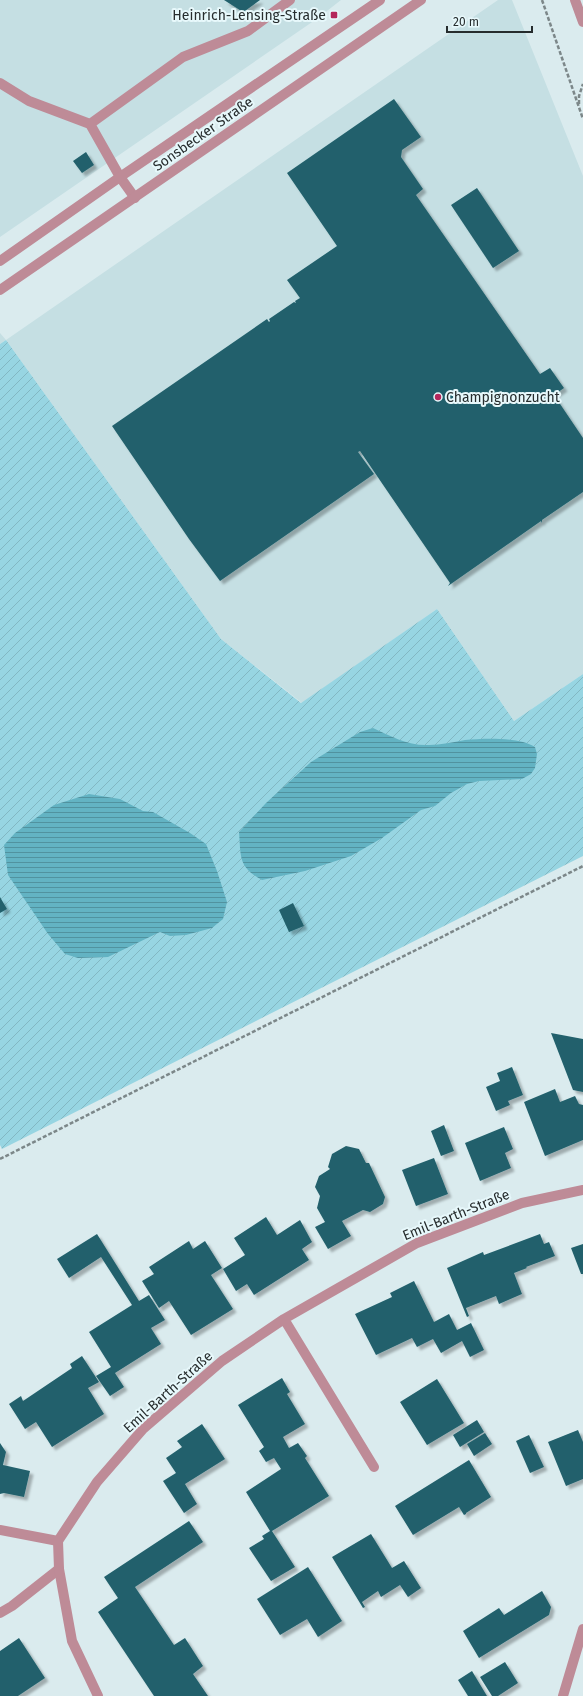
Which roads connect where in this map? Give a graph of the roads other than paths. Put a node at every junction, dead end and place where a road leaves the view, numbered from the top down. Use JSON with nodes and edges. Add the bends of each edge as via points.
{"nodes":[{"id":1,"x":290,"y":0,"type":"edge"},
{"id":2,"x":380,"y":0,"type":"edge"},
{"id":3,"x":421,"y":0,"type":"edge"},
{"id":4,"x":575,"y":0,"type":"edge"},
{"id":5,"x":583,"y":22,"type":"edge"},
{"id":6,"x":0,"y":83,"type":"edge"},
{"id":7,"x":90,"y":124,"type":"junction"},
{"id":8,"x":120,"y":177,"type":"junction"},
{"id":9,"x":135,"y":198,"type":"junction"},
{"id":10,"x":0,"y":261,"type":"edge"},
{"id":11,"x":0,"y":290,"type":"edge"},
{"id":12,"x":583,"y":1190,"type":"edge"},
{"id":13,"x":284,"y":1319,"type":"junction"},
{"id":14,"x":374,"y":1467,"type":"dead end"},
{"id":15,"x":0,"y":1530,"type":"edge"},
{"id":16,"x":58,"y":1541,"type":"junction"},
{"id":17,"x":59,"y":1569,"type":"junction"},
{"id":18,"x":0,"y":1613,"type":"edge"},
{"id":19,"x":583,"y":1629,"type":"edge"},
{"id":20,"x":98,"y":1696,"type":"edge"},
{"id":21,"x":563,"y":1696,"type":"edge"}],
"edges":[{"from":1,"to":7,"type":"street","via":[[248,31],[183,57]]},
{"from":2,"to":8,"type":"street","name":"Sonsbecker Straße"},
{"from":3,"to":9,"type":"street","name":"Sonsbecker Straße"},
{"from":4,"to":5,"type":"street"},
{"from":6,"to":7,"type":"street","via":[[29,101]]},
{"from":7,"to":8,"type":"street"},
{"from":8,"to":9,"type":"street"},
{"from":8,"to":10,"type":"street","name":"Sonsbecker Straße"},
{"from":9,"to":11,"type":"street","name":"Sonsbecker Straße"},
{"from":12,"to":13,"type":"street","name":"Emil-Barth-Straße","via":[[522,1203],[417,1243]]},
{"from":13,"to":14,"type":"street"},
{"from":13,"to":16,"type":"street","name":"Emil-Barth-Straße","via":[[222,1361],[143,1429],[97,1482]]},
{"from":15,"to":16,"type":"street"},
{"from":16,"to":17,"type":"street"},
{"from":17,"to":18,"type":"street"},
{"from":17,"to":20,"type":"street","via":[[72,1641]]},
{"from":19,"to":21,"type":"street"}]}
